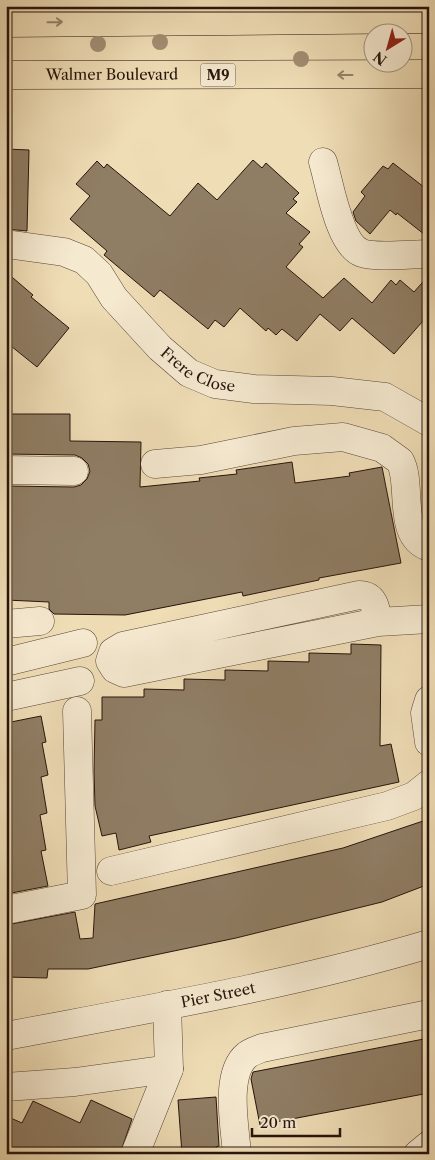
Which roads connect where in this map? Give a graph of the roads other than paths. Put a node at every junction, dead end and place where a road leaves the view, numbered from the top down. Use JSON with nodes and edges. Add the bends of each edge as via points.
{"nodes":[{"id":1,"x":429,"y":19,"type":"edge"},
{"id":2,"x":6,"y":23,"type":"edge"},
{"id":3,"x":429,"y":74,"type":"edge"},
{"id":4,"x":6,"y":75,"type":"edge"},
{"id":5,"x":323,"y":162,"type":"dead end"},
{"id":6,"x":6,"y":244,"type":"edge"},
{"id":7,"x":429,"y":254,"type":"edge"},
{"id":8,"x":429,"y":422,"type":"edge"},
{"id":9,"x":155,"y":464,"type":"dead end"},
{"id":10,"x":6,"y":470,"type":"edge"},
{"id":11,"x":74,"y":471,"type":"dead end"},
{"id":12,"x":429,"y":547,"type":"edge"},
{"id":13,"x":429,"y":619,"type":"edge"},
{"id":14,"x":40,"y":621,"type":"dead end"},
{"id":15,"x":378,"y":622,"type":"junction"},
{"id":16,"x":6,"y":624,"type":"edge"},
{"id":17,"x":83,"y":644,"type":"dead end"},
{"id":18,"x":6,"y":662,"type":"edge"},
{"id":19,"x":80,"y":681,"type":"dead end"},
{"id":20,"x":6,"y":697,"type":"edge"},
{"id":21,"x":429,"y":700,"type":"edge"},
{"id":22,"x":77,"y":711,"type":"dead end"},
{"id":23,"x":429,"y":742,"type":"edge"},
{"id":24,"x":429,"y":784,"type":"edge"},
{"id":25,"x":111,"y":871,"type":"dead end"},
{"id":26,"x":6,"y":910,"type":"edge"},
{"id":27,"x":429,"y":944,"type":"edge"},
{"id":28,"x":167,"y":1005,"type":"junction"},
{"id":29,"x":429,"y":1014,"type":"edge"},
{"id":30,"x":6,"y":1036,"type":"edge"},
{"id":31,"x":169,"y":1069,"type":"junction"},
{"id":32,"x":6,"y":1087,"type":"edge"},
{"id":33,"x":429,"y":1145,"type":"edge"},
{"id":34,"x":135,"y":1154,"type":"edge"},
{"id":35,"x":237,"y":1154,"type":"edge"},
{"id":36,"x":418,"y":1154,"type":"edge"}],
"edges":[{"from":2,"to":1,"type":"main road","one_way":true},
{"from":3,"to":4,"type":"main road","name":"Walmer Boulevard","number":"M9","one_way":true},
{"from":5,"to":7,"type":"street","via":[[345,235],[353,248],[369,255]]},
{"from":6,"to":8,"type":"street","name":"Frere Close","via":[[64,252],[84,260],[160,348],[189,373],[215,384],[386,397]]},
{"from":9,"to":12,"type":"street","via":[[201,460],[294,441],[348,436],[382,448],[400,461],[412,531],[420,543]]},
{"from":10,"to":11,"type":"street"},
{"from":13,"to":15,"type":"street"},
{"from":14,"to":16,"type":"street"},
{"from":15,"to":15,"type":"street","via":[[124,673],[115,669],[110,661],[113,652],[122,646],[359,595],[373,602]]},
{"from":17,"to":18,"type":"street"},
{"from":19,"to":20,"type":"street"},
{"from":21,"to":23,"type":"street","via":[[425,714]]},
{"from":22,"to":26,"type":"street","via":[[82,895]]},
{"from":24,"to":25,"type":"street","via":[[414,796],[386,806]]},
{"from":27,"to":28,"type":"street","name":"Pier Street","via":[[369,961]]},
{"from":28,"to":30,"type":"street","name":"Pier Street"},
{"from":28,"to":31,"type":"street"},
{"from":29,"to":35,"type":"street","via":[[262,1048],[249,1054],[241,1062],[233,1082]]},
{"from":31,"to":32,"type":"street","via":[[75,1082]]},
{"from":31,"to":34,"type":"street"},
{"from":33,"to":36,"type":"street"}]}
